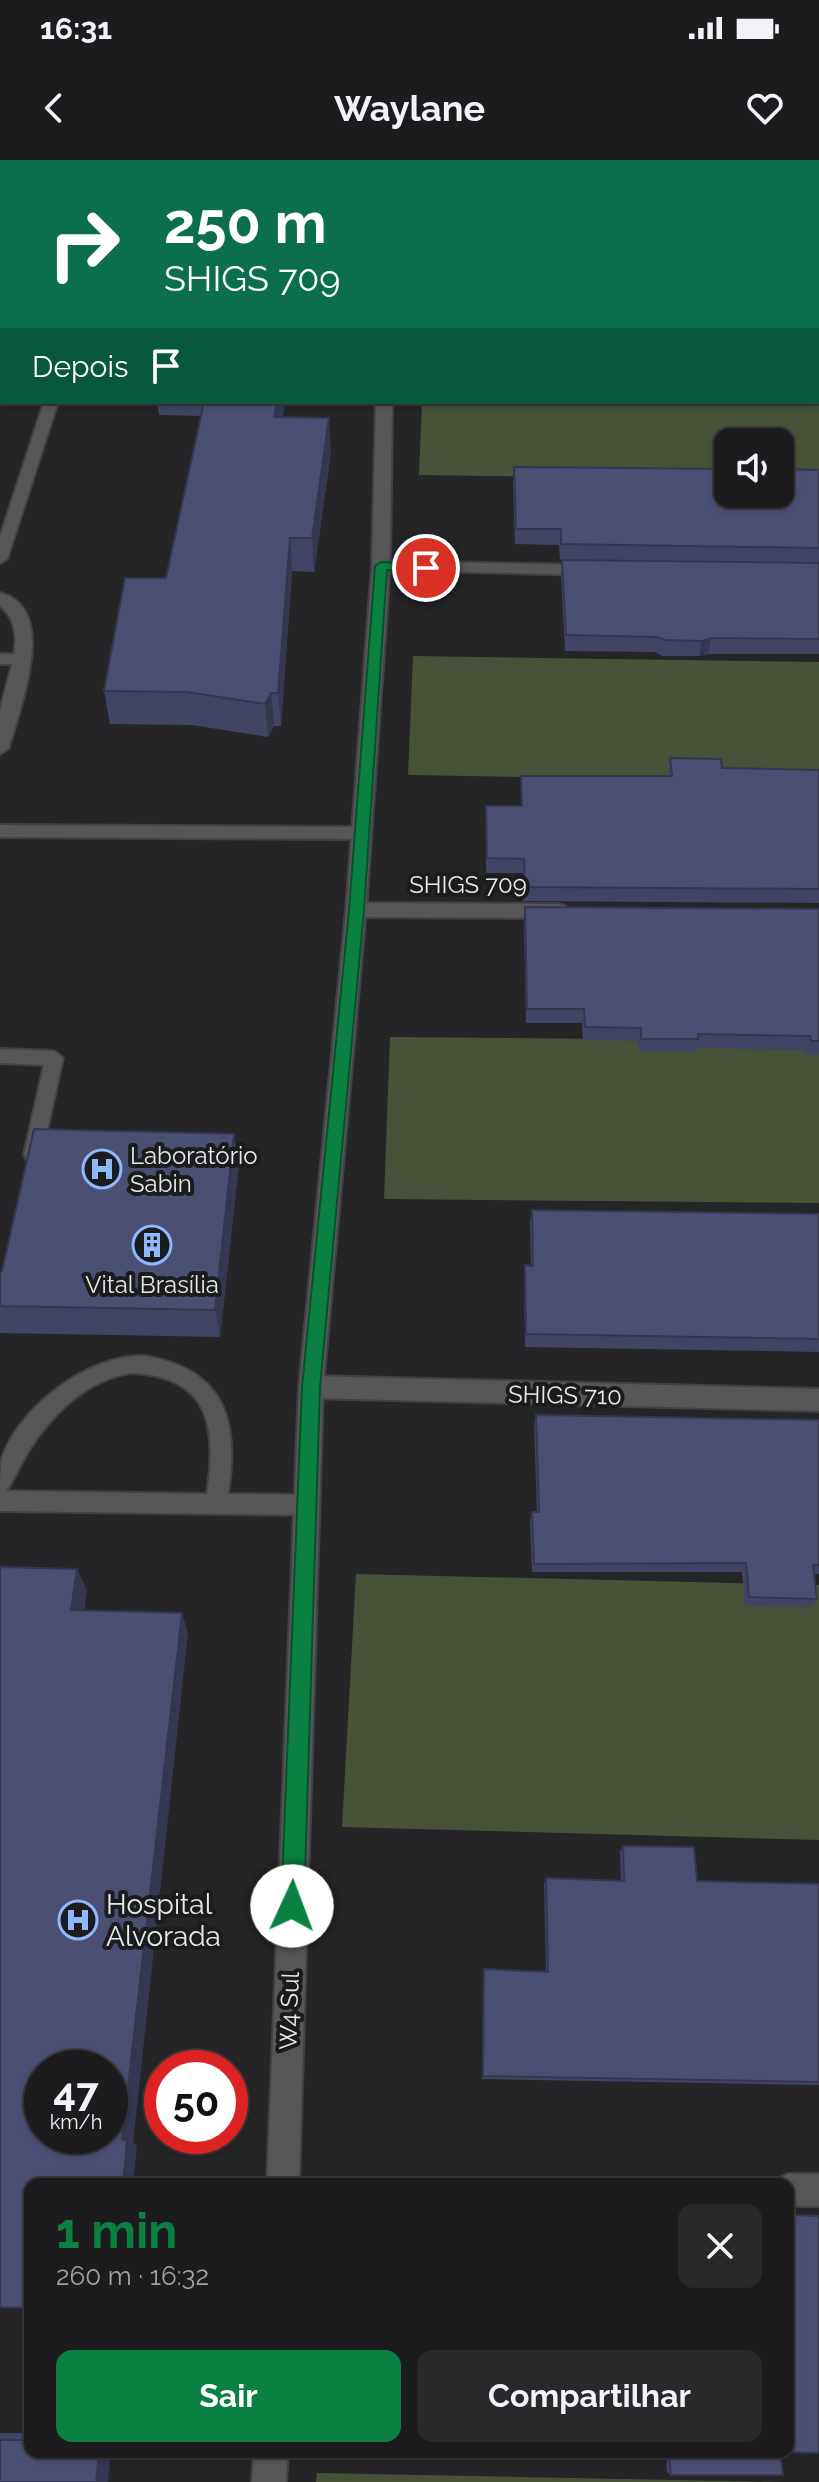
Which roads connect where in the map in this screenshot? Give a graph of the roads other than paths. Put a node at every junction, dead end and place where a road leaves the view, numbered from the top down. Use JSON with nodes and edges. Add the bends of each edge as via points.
{"nodes":[{"id":1,"x":50,"y":404,"type":"edge"},
{"id":2,"x":384,"y":404,"type":"edge"},
{"id":3,"x":0,"y":559,"type":"edge"},
{"id":4,"x":381,"y":566,"type":"junction"},
{"id":5,"x":619,"y":570,"type":"edge"},
{"id":6,"x":0,"y":598,"type":"edge"},
{"id":7,"x":0,"y":659,"type":"edge"},
{"id":8,"x":21,"y":659,"type":"junction"},
{"id":9,"x":0,"y":748,"type":"edge"},
{"id":10,"x":0,"y":831,"type":"edge"},
{"id":11,"x":362,"y":833,"type":"junction"},
{"id":12,"x":356,"y":910,"type":"junction"},
{"id":13,"x":571,"y":911,"type":"edge"},
{"id":14,"x":0,"y":1056,"type":"edge"},
{"id":15,"x":27,"y":1178,"type":"edge"},
{"id":16,"x":311,"y":1387,"type":"junction"},
{"id":17,"x":819,"y":1400,"type":"edge"},
{"id":18,"x":0,"y":1484,"type":"edge"},
{"id":19,"x":0,"y":1501,"type":"edge"},
{"id":20,"x":216,"y":1504,"type":"junction"},
{"id":21,"x":306,"y":1505,"type":"junction"},
{"id":22,"x":283,"y":2178,"type":"edge"},
{"id":23,"x":794,"y":2190,"type":"edge"},
{"id":24,"x":819,"y":2190,"type":"edge"},
{"id":25,"x":271,"y":2458,"type":"edge"},
{"id":26,"x":269,"y":2482,"type":"edge"}],
"edges":[{"from":1,"to":3,"type":"lane"},
{"from":2,"to":4,"type":"main road","name":"W4 Sul"},
{"from":4,"to":5,"type":"main road"},
{"from":4,"to":11,"type":"main road","name":"W4 Sul"},
{"from":6,"to":8,"type":"main road","via":[[21,619]]},
{"from":7,"to":8,"type":"lane"},
{"from":8,"to":9,"type":"main road"},
{"from":10,"to":11,"type":"lane"},
{"from":11,"to":12,"type":"main road","name":"W4 Sul"},
{"from":12,"to":13,"type":"main road","name":"SHIGS 709"},
{"from":12,"to":16,"type":"main road","name":"W4 Sul"},
{"from":14,"to":15,"type":"lane","via":[[54,1058]]},
{"from":16,"to":17,"type":"main road","name":"SHIGS 710"},
{"from":16,"to":21,"type":"main road","name":"W4 Sul"},
{"from":18,"to":20,"type":"lane","via":[[22,1439],[70,1390],[118,1366],[144,1366],[171,1370],[194,1382],[214,1404],[223,1462]]},
{"from":19,"to":20,"type":"lane"},
{"from":20,"to":21,"type":"lane"},
{"from":21,"to":22,"type":"main road","name":"W4 Sul"},
{"from":23,"to":24,"type":"main road"},
{"from":25,"to":26,"type":"main road"}]}
